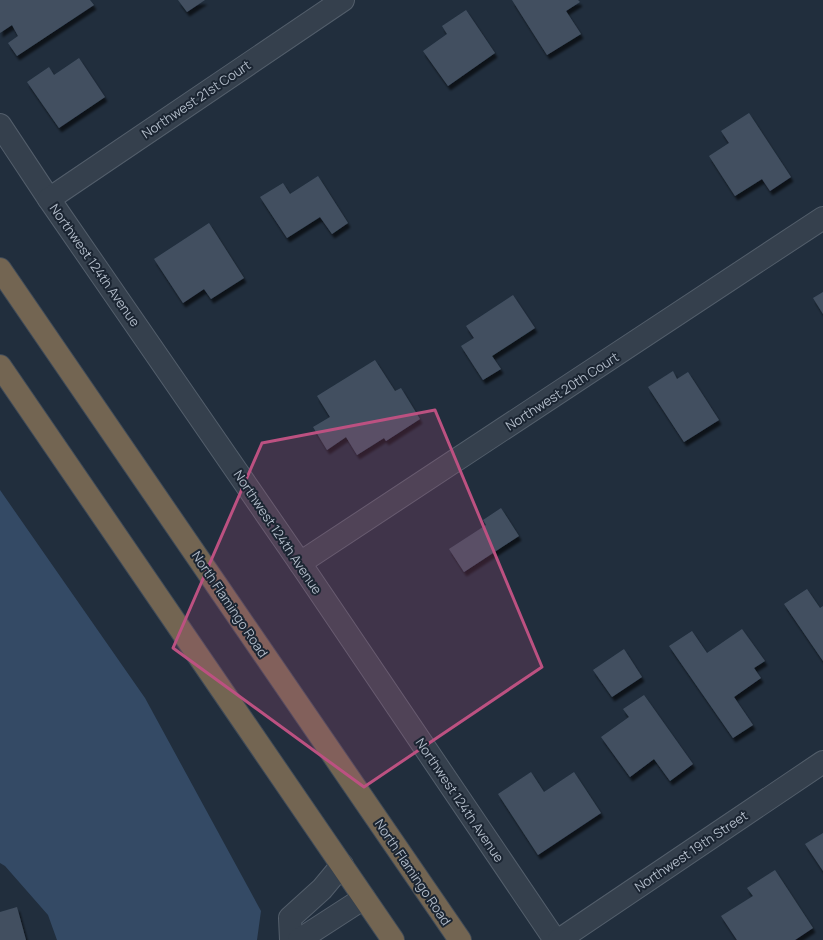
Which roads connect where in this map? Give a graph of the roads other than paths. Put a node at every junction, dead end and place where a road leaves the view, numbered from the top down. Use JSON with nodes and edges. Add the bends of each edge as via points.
{"nodes":[{"id":1,"x":343,"y":0,"type":"edge"},
{"id":2,"x":0,"y":125,"type":"edge"},
{"id":3,"x":48,"y":198,"type":"junction"},
{"id":4,"x":823,"y":218,"type":"edge"},
{"id":5,"x":0,"y":269,"type":"edge"},
{"id":6,"x":0,"y":366,"type":"edge"},
{"id":7,"x":300,"y":563,"type":"junction"},
{"id":8,"x":823,"y":762,"type":"edge"},
{"id":9,"x":342,"y":865,"type":"junction"},
{"id":10,"x":364,"y":898,"type":"junction"},
{"id":11,"x":291,"y":940,"type":"edge"},
{"id":12,"x":299,"y":940,"type":"edge"},
{"id":13,"x":393,"y":940,"type":"edge"},
{"id":14,"x":460,"y":940,"type":"edge"},
{"id":15,"x":555,"y":940,"type":"edge"},
{"id":16,"x":559,"y":940,"type":"edge"}],
"edges":[{"from":1,"to":3,"type":"street","name":"Northwest 21st Court"},
{"from":2,"to":3,"type":"street","name":"Northwest 124th Avenue"},
{"from":3,"to":7,"type":"street","name":"Northwest 124th Avenue"},
{"from":4,"to":7,"type":"street","name":"Northwest 20th Court"},
{"from":5,"to":14,"type":"highway","name":"North Flamingo Road"},
{"from":6,"to":9,"type":"highway"},
{"from":7,"to":15,"type":"street","name":"Northwest 124th Avenue"},
{"from":8,"to":16,"type":"street","name":"Northwest 19th Street"},
{"from":9,"to":10,"type":"highway"},
{"from":9,"to":11,"type":"street","via":[[322,890],[290,918]]},
{"from":10,"to":12,"type":"street"},
{"from":10,"to":13,"type":"highway"}]}
